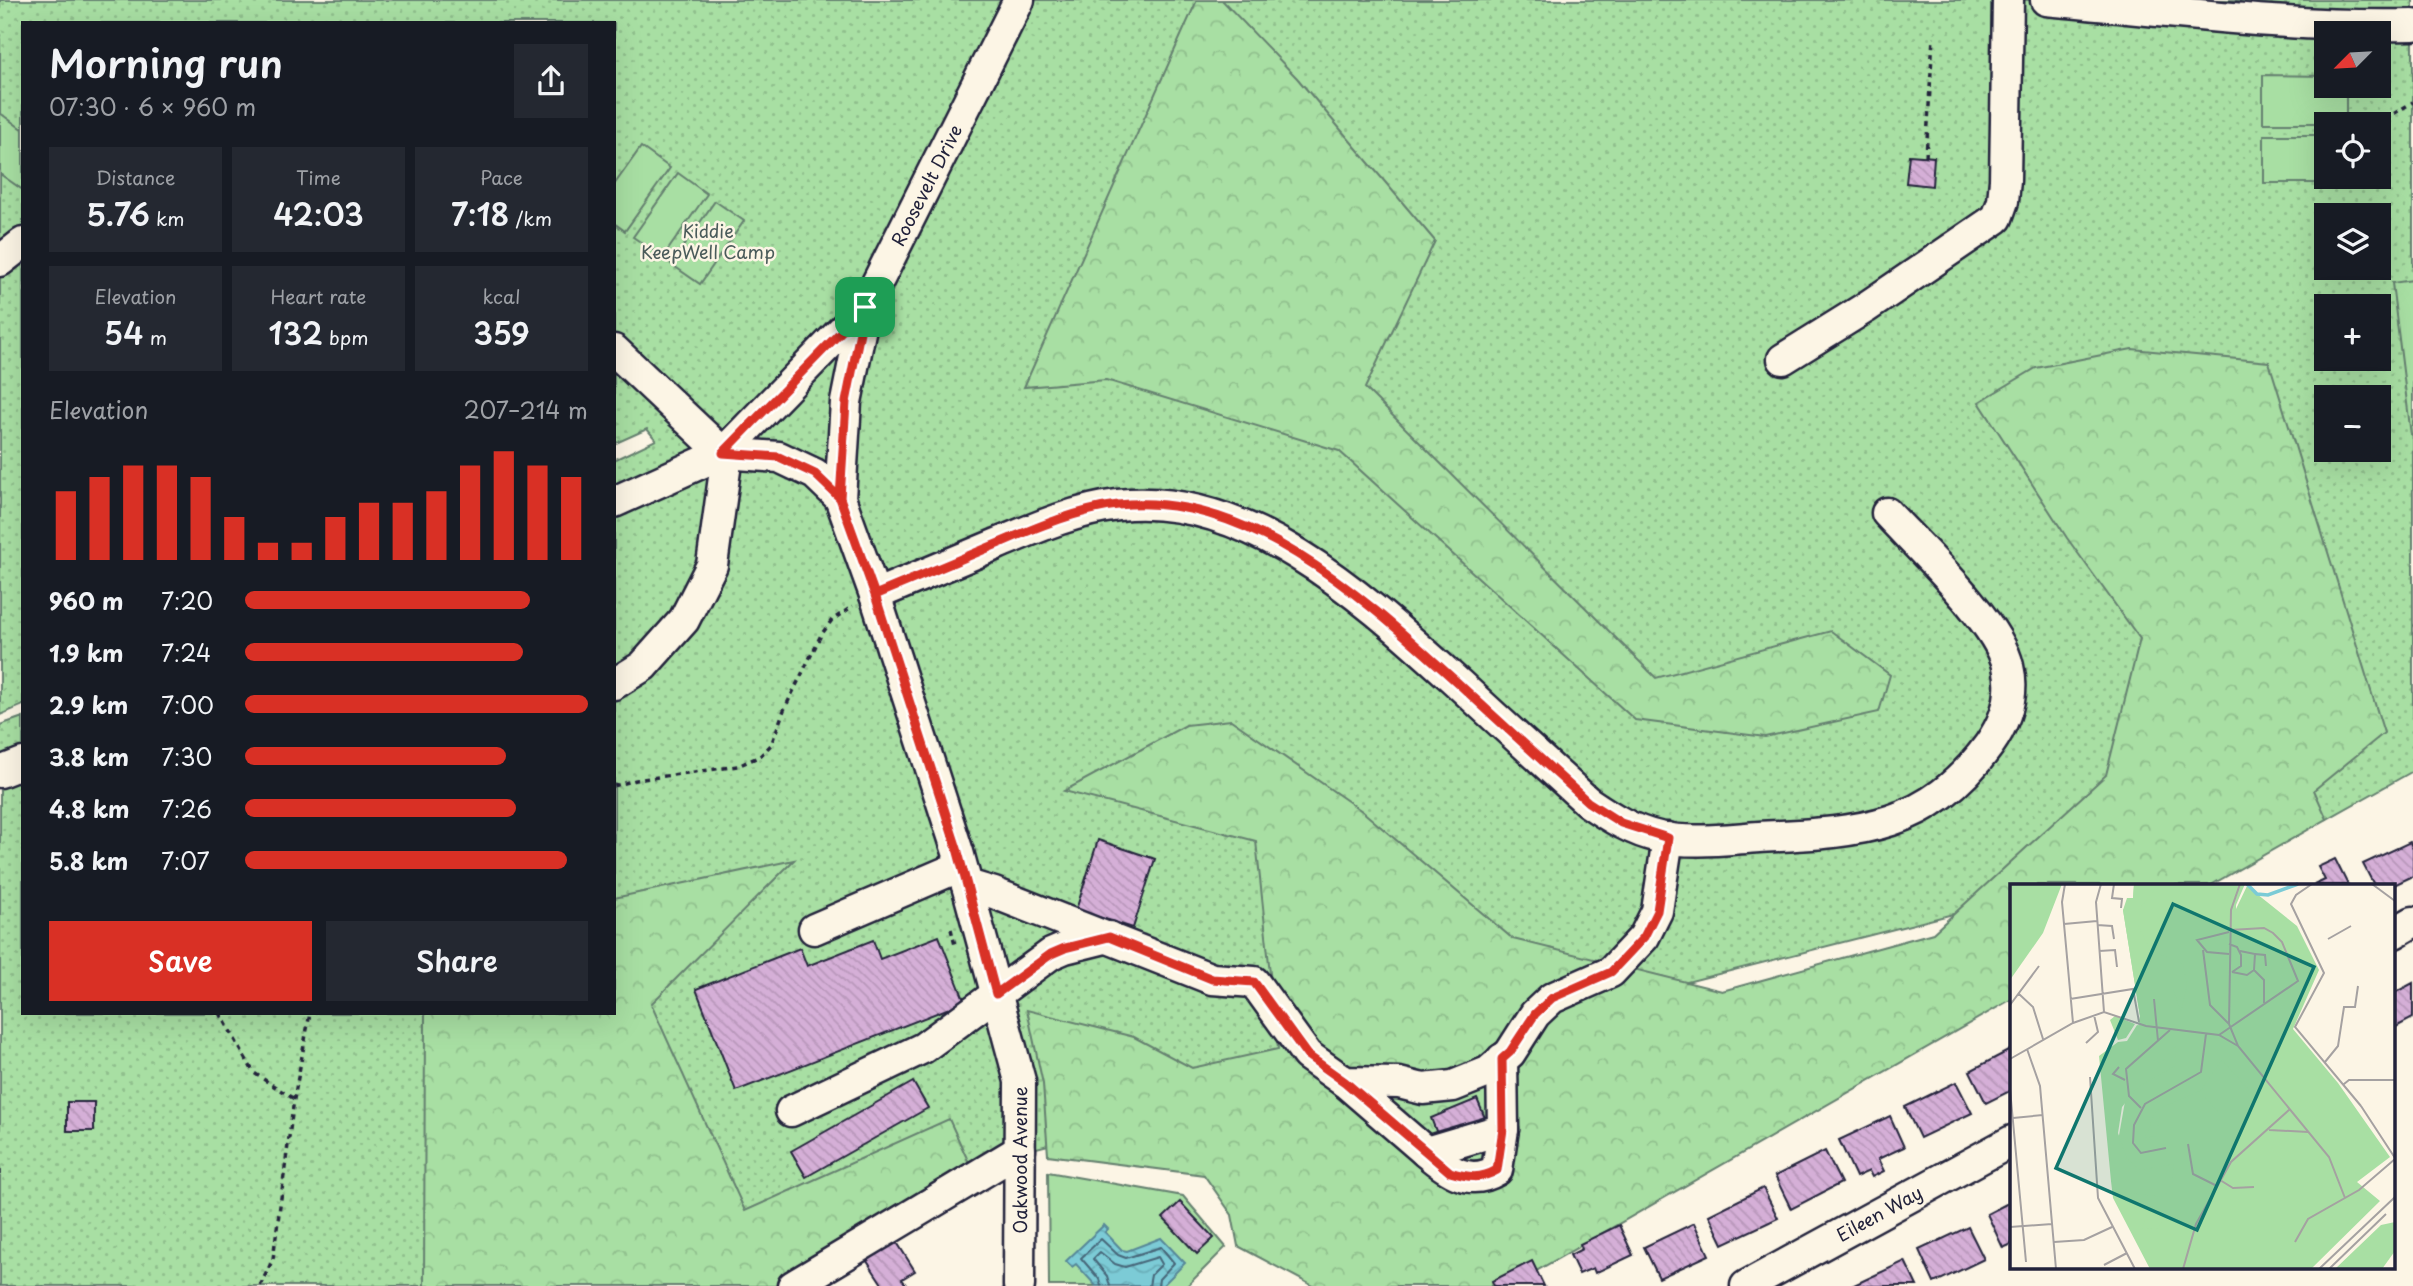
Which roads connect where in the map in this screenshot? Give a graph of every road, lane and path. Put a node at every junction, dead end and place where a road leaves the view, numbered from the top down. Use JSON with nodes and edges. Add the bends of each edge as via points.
{"nodes":[{"id":1,"x":1019,"y":0,"type":"edge"},
{"id":2,"x":2008,"y":0,"type":"edge"},
{"id":3,"x":2046,"y":0,"type":"edge"},
{"id":4,"x":2413,"y":24,"type":"edge"},
{"id":5,"x":1933,"y":37,"type":"dead end"},
{"id":6,"x":2413,"y":102,"type":"edge"},
{"id":7,"x":2391,"y":115,"type":"edge"},
{"id":8,"x":1926,"y":156,"type":"dead end"},
{"id":9,"x":21,"y":245,"type":"edge"},
{"id":10,"x":0,"y":261,"type":"edge"},
{"id":11,"x":865,"y":307,"type":"junction"},
{"id":12,"x":616,"y":351,"type":"edge"},
{"id":13,"x":1783,"y":359,"type":"dead end"},
{"id":14,"x":723,"y":453,"type":"junction"},
{"id":15,"x":840,"y":498,"type":"junction"},
{"id":16,"x":616,"y":501,"type":"edge"},
{"id":17,"x":1887,"y":513,"type":"dead end"},
{"id":18,"x":863,"y":602,"type":"junction"},
{"id":19,"x":616,"y":683,"type":"edge"},
{"id":20,"x":616,"y":785,"type":"edge"},
{"id":21,"x":1668,"y":838,"type":"junction"},
{"id":22,"x":964,"y":876,"type":"junction"},
{"id":23,"x":2413,"y":922,"type":"edge"},
{"id":24,"x":814,"y":929,"type":"dead end"},
{"id":25,"x":2396,"y":932,"type":"edge"},
{"id":26,"x":1109,"y":937,"type":"junction"},
{"id":27,"x":996,"y":994,"type":"junction"},
{"id":28,"x":221,"y":1015,"type":"edge"},
{"id":29,"x":310,"y":1015,"type":"edge"},
{"id":30,"x":1502,"y":1059,"type":"junction"},
{"id":31,"x":1345,"y":1082,"type":"junction"},
{"id":32,"x":294,"y":1099,"type":"junction"},
{"id":33,"x":790,"y":1111,"type":"dead end"},
{"id":34,"x":1503,"y":1129,"type":"junction"},
{"id":35,"x":2010,"y":1142,"type":"edge"},
{"id":36,"x":1020,"y":1150,"type":"junction"},
{"id":37,"x":1426,"y":1152,"type":"junction"},
{"id":38,"x":0,"y":1170,"type":"edge"},
{"id":39,"x":0,"y":1178,"type":"edge"},
{"id":40,"x":260,"y":1286,"type":"edge"},
{"id":41,"x":793,"y":1286,"type":"edge"},
{"id":42,"x":1019,"y":1286,"type":"edge"},
{"id":43,"x":1746,"y":1286,"type":"edge"}],
"edges":[{"from":1,"to":11,"type":"street","name":"Roosevelt Drive"},
{"from":2,"to":13,"type":"street","via":[[2005,180],[1997,218]]},
{"from":3,"to":4,"type":"street","via":[[2277,22]]},
{"from":5,"to":8,"type":"path"},
{"from":6,"to":7,"type":"path"},
{"from":9,"to":10,"type":"street"},
{"from":11,"to":14,"type":"street","name":"Roosevelt Drive"},
{"from":11,"to":15,"type":"street","name":"Oakwood Avenue","via":[[846,402]]},
{"from":12,"to":14,"type":"street"},
{"from":14,"to":15,"type":"street","via":[[779,457],[815,474]]},
{"from":14,"to":16,"type":"street","name":"Roosevelt Drive"},
{"from":14,"to":19,"type":"street","via":[[725,470],[712,565],[684,620],[643,666]]},
{"from":15,"to":18,"type":"street","name":"Oakwood Avenue"},
{"from":17,"to":21,"type":"street","via":[[2000,644],[2012,688],[1998,732],[1956,784],[1929,804],[1898,818],[1823,834],[1698,841]]},
{"from":18,"to":20,"type":"path","via":[[832,620],[821,635],[771,744],[760,756],[738,766]]},
{"from":18,"to":21,"type":"street","via":[[1076,514],[1116,505],[1156,503],[1191,508],[1272,541],[1332,577],[1387,619],[1588,802],[1621,823]]},
{"from":18,"to":22,"type":"street","name":"Oakwood Avenue"},
{"from":21,"to":30,"type":"street","via":[[1657,911],[1644,937],[1611,972],[1552,998]]},
{"from":22,"to":24,"type":"street"},
{"from":22,"to":26,"type":"street","via":[[994,893]]},
{"from":22,"to":27,"type":"street","name":"Oakwood Avenue"},
{"from":23,"to":25,"type":"street"},
{"from":26,"to":27,"type":"street","via":[[1051,954]]},
{"from":26,"to":31,"type":"street","via":[[1212,979],[1254,982],[1307,1055]]},
{"from":27,"to":33,"type":"street","via":[[923,1048]]},
{"from":27,"to":36,"type":"street","name":"Oakwood Avenue","via":[[1020,1082]]},
{"from":28,"to":32,"type":"path","via":[[254,1073]]},
{"from":29,"to":32,"type":"path"},
{"from":30,"to":31,"type":"street","via":[[1488,1072],[1453,1086],[1423,1089],[1399,1083]]},
{"from":30,"to":34,"type":"street"},
{"from":31,"to":37,"type":"street"},
{"from":32,"to":40,"type":"path","via":[[273,1259]]},
{"from":34,"to":37,"type":"street"},
{"from":34,"to":37,"type":"street","via":[[1497,1170],[1489,1175],[1471,1178],[1450,1172]]},
{"from":35,"to":43,"type":"street","name":"Eileen Way"},
{"from":36,"to":41,"type":"street"},
{"from":36,"to":42,"type":"street","name":"Oakwood Avenue"},
{"from":38,"to":39,"type":"path"}]}
